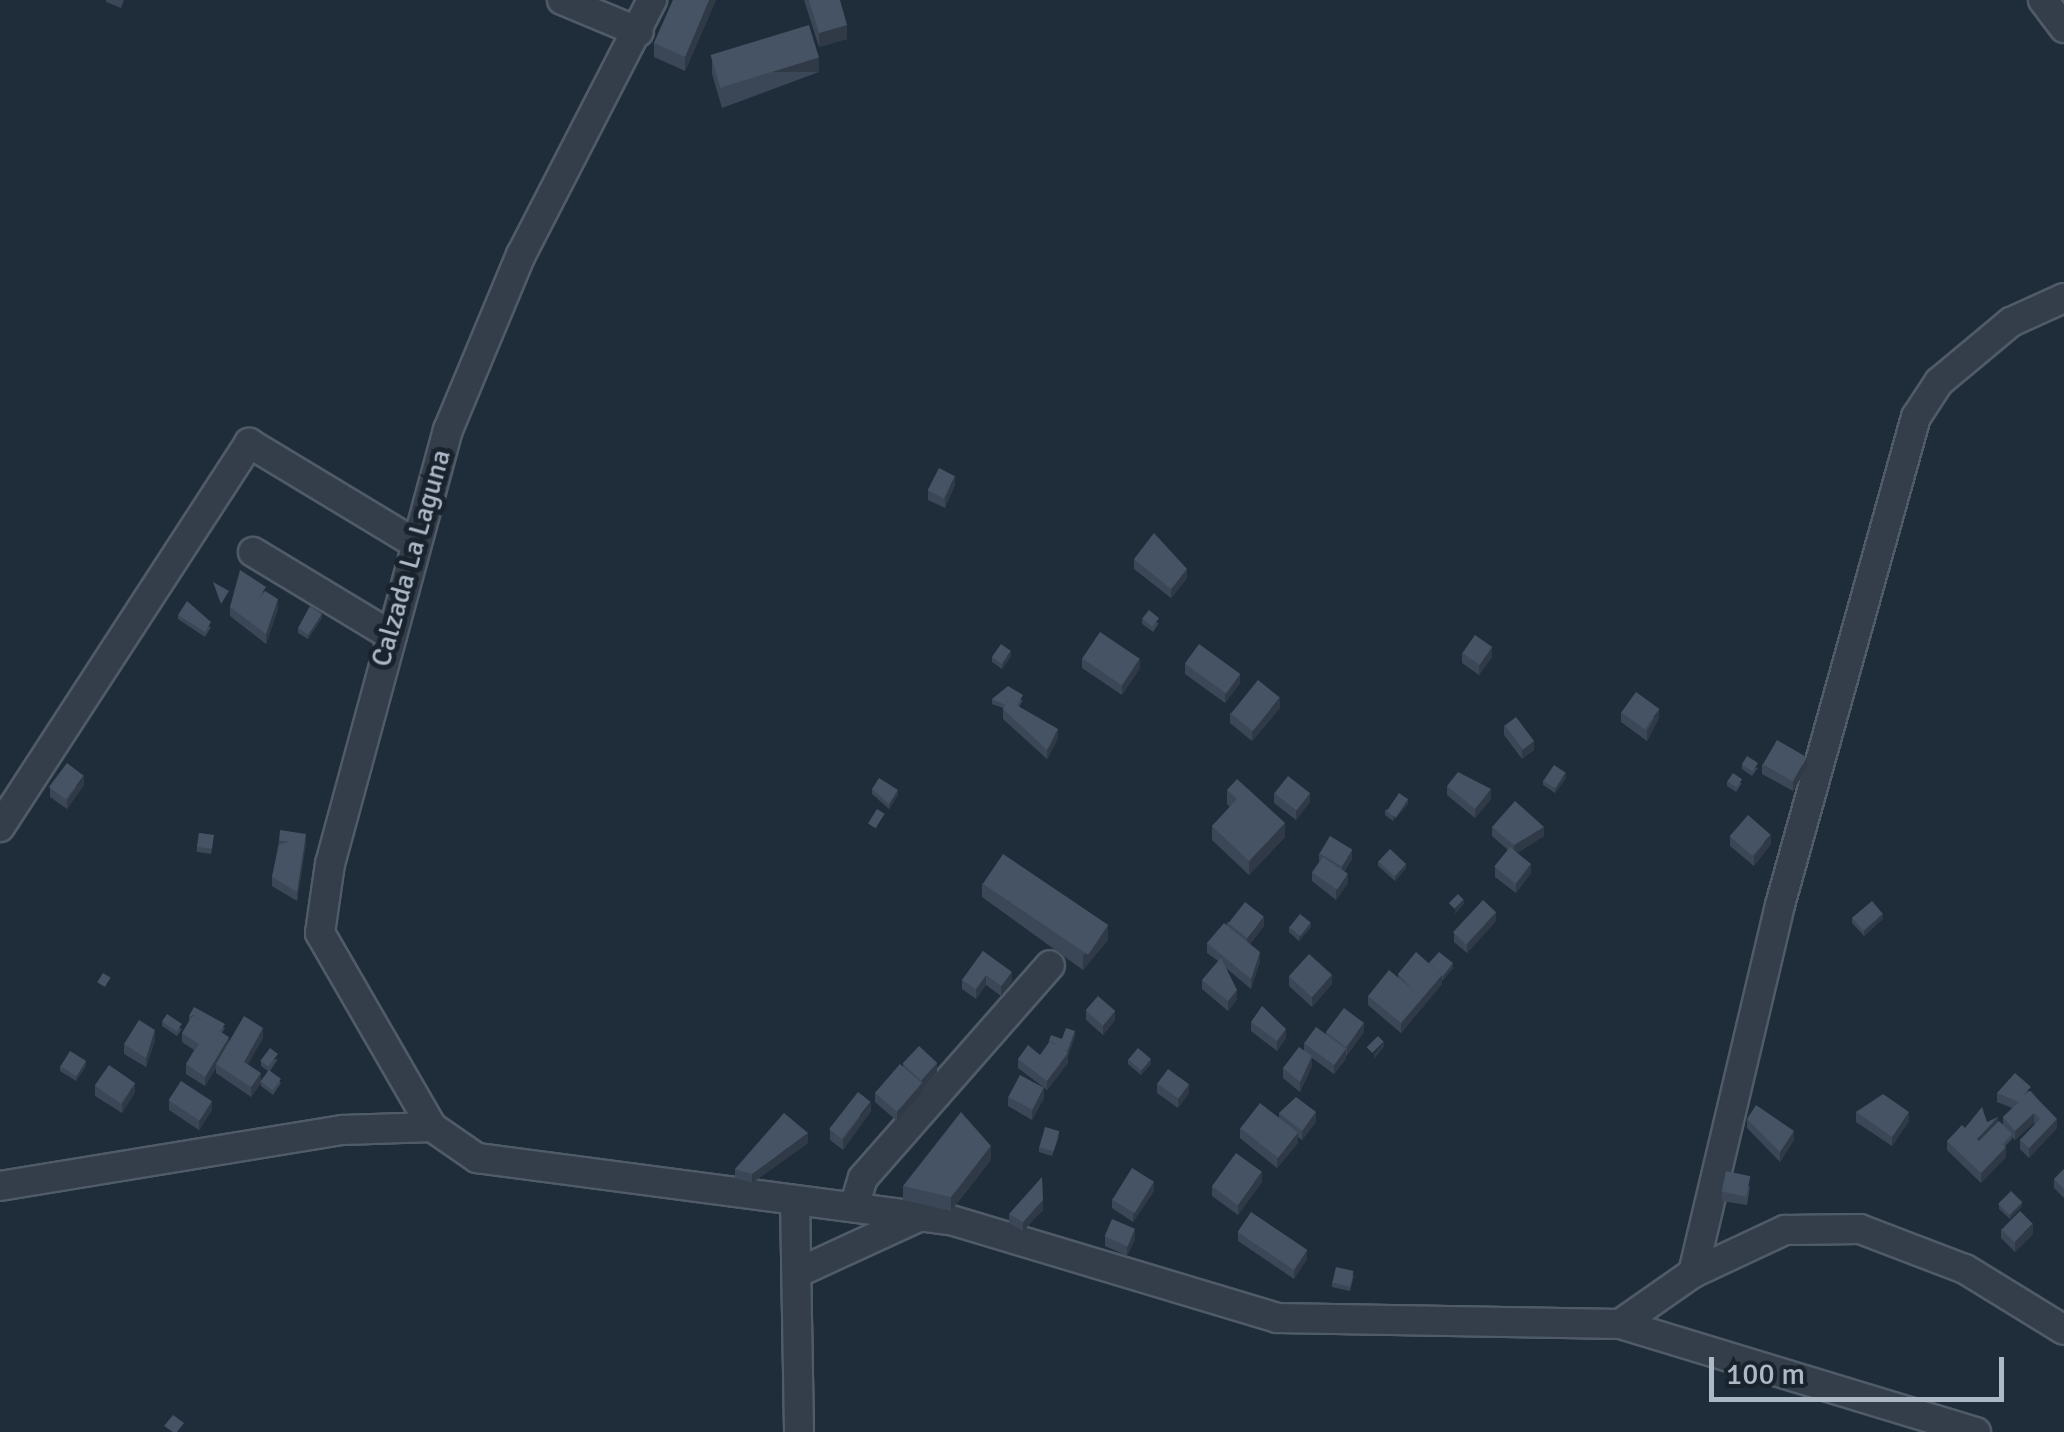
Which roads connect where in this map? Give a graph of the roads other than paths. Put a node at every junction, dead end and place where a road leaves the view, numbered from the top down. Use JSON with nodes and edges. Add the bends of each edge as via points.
{"nodes":[{"id":1,"x":562,"y":0,"type":"edge"},
{"id":2,"x":652,"y":0,"type":"edge"},
{"id":3,"x":2043,"y":0,"type":"edge"},
{"id":4,"x":2064,"y":28,"type":"edge"},
{"id":5,"x":639,"y":32,"type":"junction"},
{"id":6,"x":2064,"y":298,"type":"edge"},
{"id":7,"x":415,"y":543,"type":"junction"},
{"id":8,"x":252,"y":552,"type":"dead end"},
{"id":9,"x":392,"y":636,"type":"junction"},
{"id":10,"x":0,"y":827,"type":"edge"},
{"id":11,"x":1050,"y":965,"type":"dead end"},
{"id":12,"x":432,"y":1127,"type":"junction"},
{"id":13,"x":0,"y":1186,"type":"edge"},
{"id":14,"x":795,"y":1201,"type":"junction"},
{"id":15,"x":854,"y":1206,"type":"junction"},
{"id":16,"x":921,"y":1216,"type":"junction"},
{"id":17,"x":797,"y":1273,"type":"junction"},
{"id":18,"x":1693,"y":1273,"type":"junction"},
{"id":19,"x":1620,"y":1324,"type":"junction"},
{"id":20,"x":2064,"y":1330,"type":"edge"},
{"id":21,"x":799,"y":1432,"type":"edge"},
{"id":22,"x":1976,"y":1432,"type":"edge"}],
"edges":[{"from":1,"to":5,"type":"street"},
{"from":2,"to":5,"type":"street","name":"Calzada La Laguna"},
{"from":3,"to":4,"type":"street"},
{"from":5,"to":7,"type":"street","name":"Calzada La Laguna","via":[[521,254],[448,430]]},
{"from":6,"to":18,"type":"street","via":[[2011,322],[1939,382],[1916,417],[1780,906]]},
{"from":7,"to":9,"type":"street","name":"Calzada La Laguna"},
{"from":7,"to":10,"type":"street","via":[[248,443]]},
{"from":8,"to":9,"type":"street"},
{"from":9,"to":12,"type":"street","name":"Calzada La Laguna","via":[[320,934]]},
{"from":11,"to":15,"type":"street","via":[[863,1178]]},
{"from":12,"to":13,"type":"street","via":[[343,1130]]},
{"from":12,"to":14,"type":"street","via":[[476,1158]]},
{"from":14,"to":15,"type":"street"},
{"from":14,"to":17,"type":"street"},
{"from":15,"to":16,"type":"street"},
{"from":16,"to":17,"type":"street"},
{"from":16,"to":19,"type":"street","via":[[1277,1318]]},
{"from":17,"to":21,"type":"street"},
{"from":18,"to":19,"type":"street"},
{"from":18,"to":20,"type":"street","via":[[1785,1230],[1860,1229],[1965,1269]]},
{"from":19,"to":22,"type":"street"}]}
